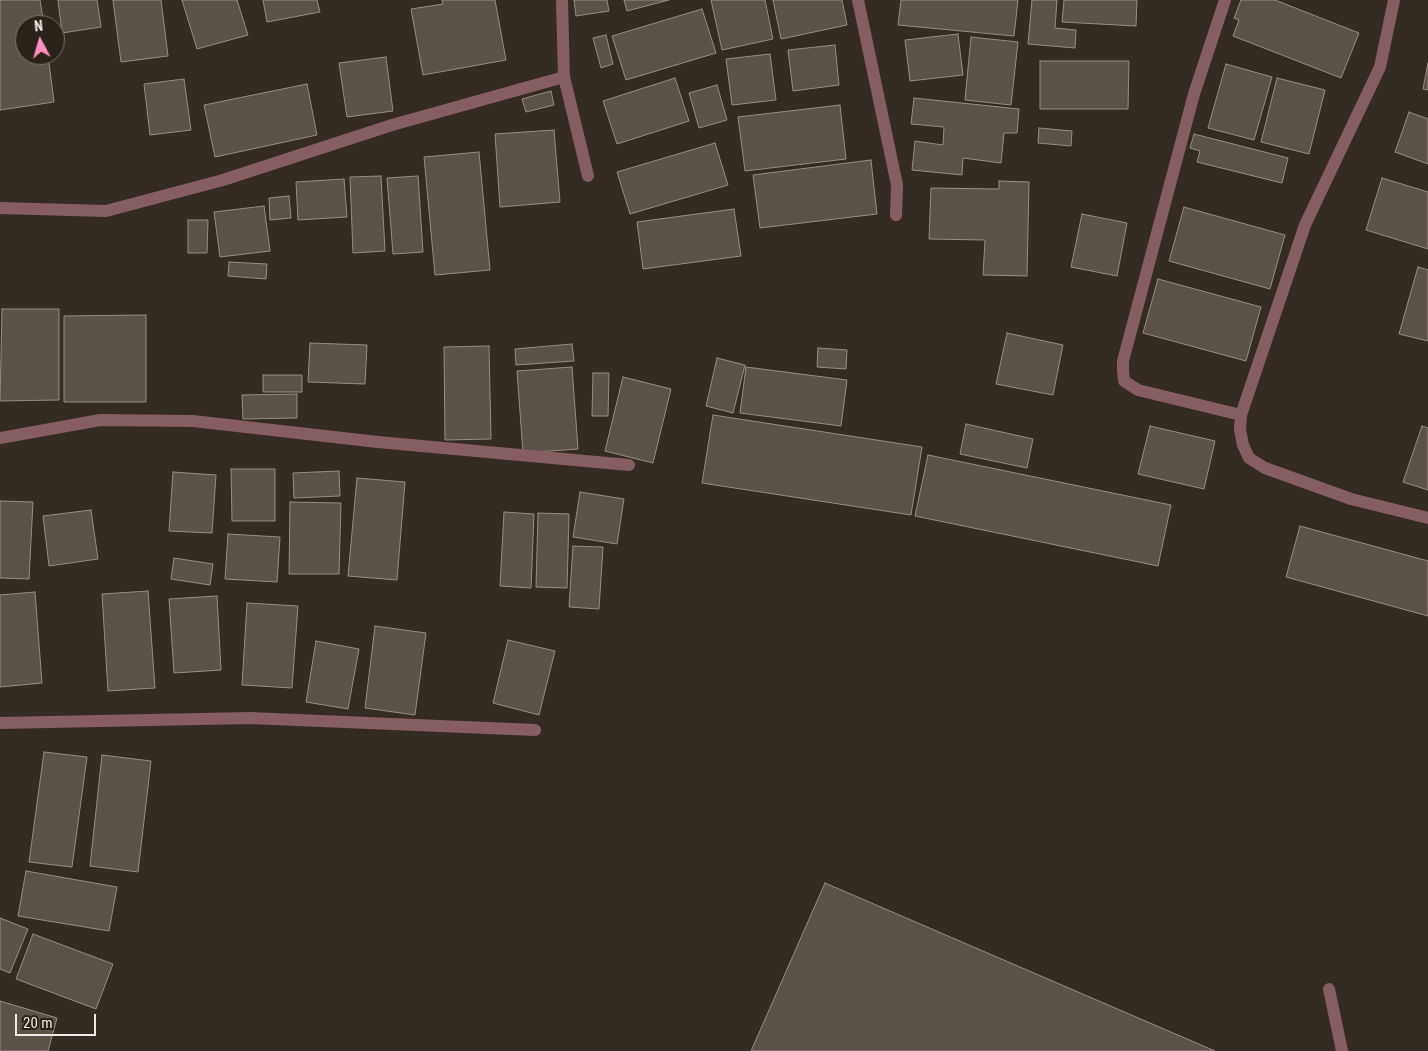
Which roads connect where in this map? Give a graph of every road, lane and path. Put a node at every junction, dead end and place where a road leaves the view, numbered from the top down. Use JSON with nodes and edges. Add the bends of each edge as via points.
{"nodes":[{"id":1,"x":562,"y":0,"type":"edge"},
{"id":2,"x":858,"y":0,"type":"edge"},
{"id":3,"x":1224,"y":0,"type":"edge"},
{"id":4,"x":1394,"y":0,"type":"edge"},
{"id":5,"x":564,"y":77,"type":"junction"},
{"id":6,"x":588,"y":176,"type":"dead end"},
{"id":7,"x":0,"y":208,"type":"edge"},
{"id":8,"x":896,"y":216,"type":"dead end"},
{"id":9,"x":1241,"y":416,"type":"junction"},
{"id":10,"x":0,"y":438,"type":"edge"},
{"id":11,"x":629,"y":464,"type":"dead end"},
{"id":12,"x":1428,"y":518,"type":"edge"},
{"id":13,"x":0,"y":723,"type":"edge"},
{"id":14,"x":535,"y":730,"type":"dead end"},
{"id":15,"x":1329,"y":989,"type":"dead end"},
{"id":16,"x":1342,"y":1051,"type":"edge"}],
"edges":[{"from":1,"to":5,"type":"street"},
{"from":2,"to":8,"type":"street","via":[[897,185]]},
{"from":3,"to":9,"type":"street","via":[[1194,94],[1123,370],[1124,381],[1138,390]]},
{"from":4,"to":9,"type":"street","via":[[1380,67],[1305,225]]},
{"from":5,"to":6,"type":"street"},
{"from":5,"to":7,"type":"street","via":[[392,125],[223,180],[106,211]]},
{"from":9,"to":12,"type":"street","via":[[1243,445],[1250,458],[1265,468],[1351,499]]},
{"from":10,"to":11,"type":"street","via":[[100,420],[192,421],[378,442]]},
{"from":13,"to":14,"type":"street","via":[[250,718]]},
{"from":15,"to":16,"type":"street"}]}
